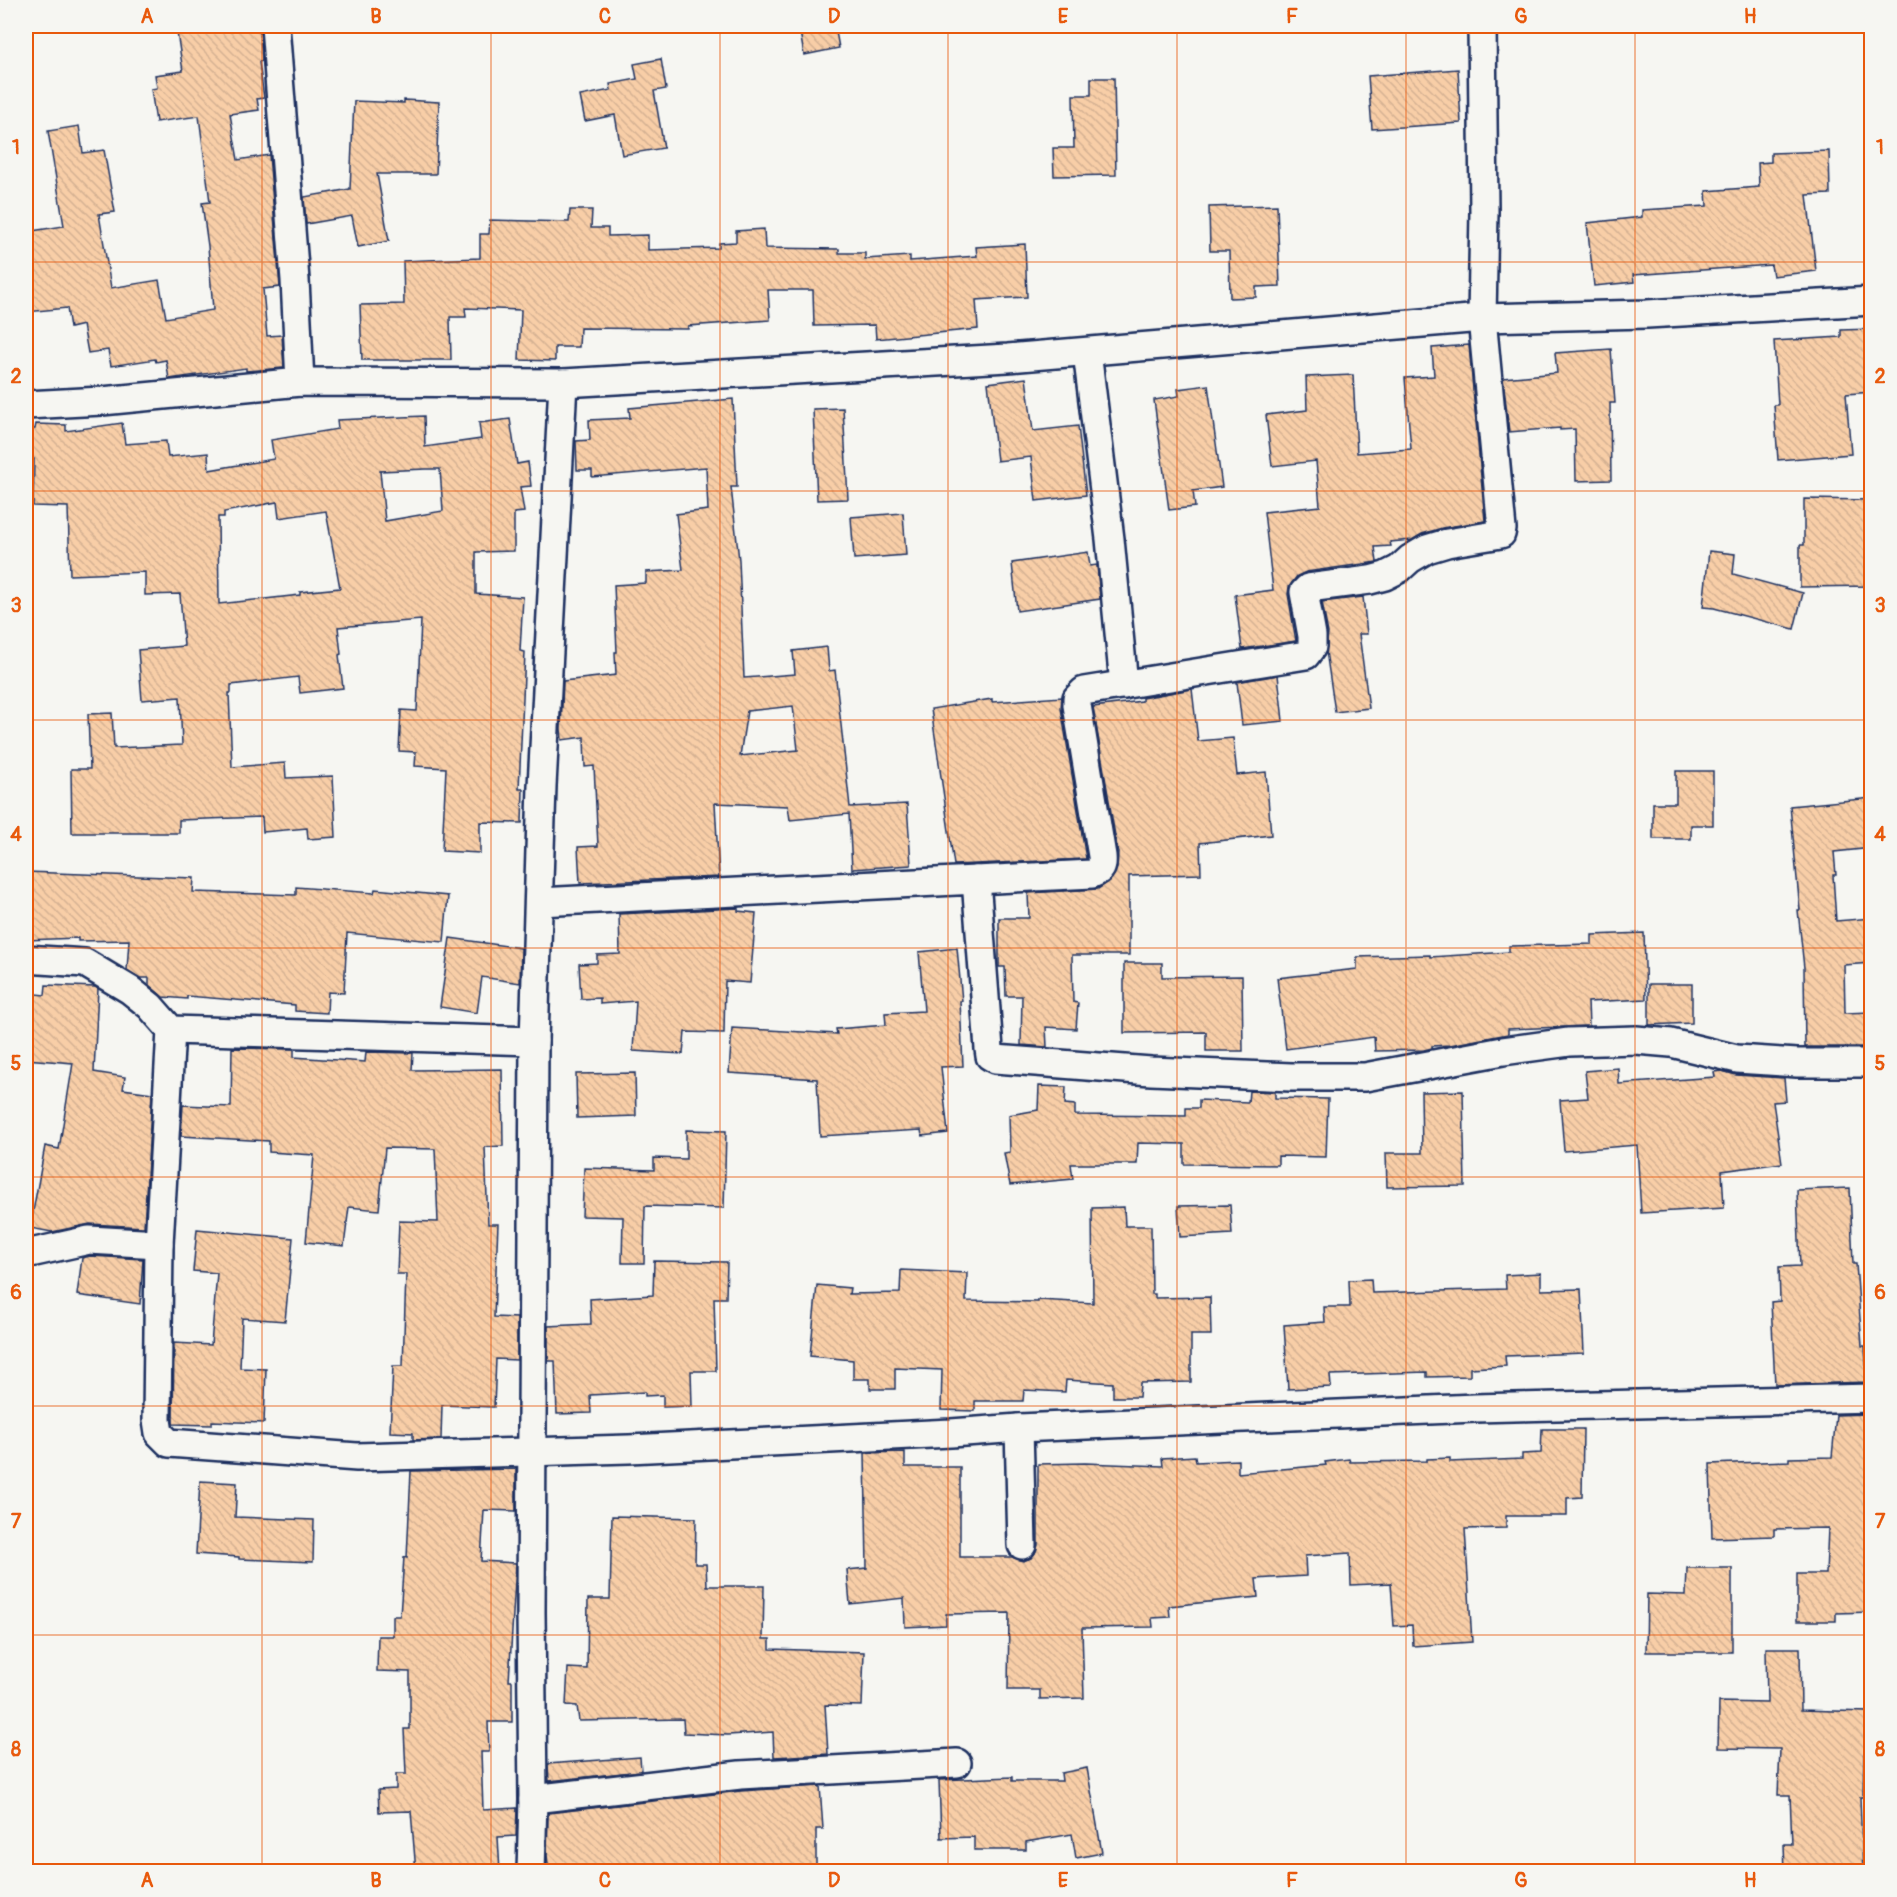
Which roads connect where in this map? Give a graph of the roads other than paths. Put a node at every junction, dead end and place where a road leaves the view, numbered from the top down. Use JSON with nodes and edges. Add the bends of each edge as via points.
{"nodes":[{"id":1,"x":275,"y":26,"type":"edge"},
{"id":2,"x":1482,"y":26,"type":"edge"},
{"id":3,"x":1872,"y":301,"type":"edge"},
{"id":4,"x":1482,"y":318,"type":"junction"},
{"id":5,"x":1087,"y":352,"type":"junction"},
{"id":6,"x":300,"y":382,"type":"junction"},
{"id":7,"x":563,"y":382,"type":"junction"},
{"id":8,"x":26,"y":405,"type":"edge"},
{"id":9,"x":1124,"y":685,"type":"junction"},
{"id":10,"x":976,"y":880,"type":"junction"},
{"id":11,"x":539,"y":902,"type":"junction"},
{"id":12,"x":26,"y":959,"type":"edge"},
{"id":13,"x":171,"y":1030,"type":"junction"},
{"id":14,"x":534,"y":1041,"type":"junction"},
{"id":15,"x":1872,"y":1062,"type":"edge"},
{"id":16,"x":159,"y":1244,"type":"junction"},
{"id":17,"x":26,"y":1254,"type":"edge"},
{"id":18,"x":1872,"y":1398,"type":"edge"},
{"id":19,"x":1019,"y":1428,"type":"junction"},
{"id":20,"x":532,"y":1451,"type":"junction"},
{"id":21,"x":1022,"y":1545,"type":"dead end"},
{"id":22,"x":957,"y":1763,"type":"dead end"},
{"id":23,"x":533,"y":1799,"type":"junction"},
{"id":24,"x":531,"y":1872,"type":"edge"}],
"edges":[{"from":1,"to":6,"type":"street"},
{"from":2,"to":4,"type":"street"},
{"from":3,"to":4,"type":"street","via":[[1647,314]]},
{"from":4,"to":5,"type":"street"},
{"from":4,"to":9,"type":"street","via":[[1501,534],[1427,549],[1385,576],[1308,588],[1304,592],[1312,647],[1306,655]]},
{"from":5,"to":7,"type":"street"},
{"from":5,"to":9,"type":"street"},
{"from":6,"to":7,"type":"street"},
{"from":6,"to":8,"type":"street"},
{"from":7,"to":11,"type":"street"},
{"from":9,"to":10,"type":"street","via":[[1084,691],[1077,698],[1102,856],[1100,871]]},
{"from":10,"to":11,"type":"street"},
{"from":10,"to":15,"type":"street","via":[[989,1049],[995,1059],[1150,1071],[1365,1077],[1503,1051],[1569,1042],[1636,1040],[1671,1043],[1737,1059]]},
{"from":11,"to":14,"type":"street"},
{"from":12,"to":13,"type":"street","via":[[85,963],[143,1000]]},
{"from":13,"to":14,"type":"street"},
{"from":13,"to":16,"type":"street"},
{"from":14,"to":20,"type":"street"},
{"from":16,"to":17,"type":"street","via":[[89,1240]]},
{"from":16,"to":20,"type":"street","via":[[157,1420],[159,1433],[169,1443],[357,1457]]},
{"from":18,"to":19,"type":"street","via":[[1475,1407]]},
{"from":19,"to":20,"type":"street"},
{"from":19,"to":21,"type":"street"},
{"from":20,"to":23,"type":"street"},
{"from":22,"to":23,"type":"street","via":[[740,1775]]},
{"from":23,"to":24,"type":"street"}]}
